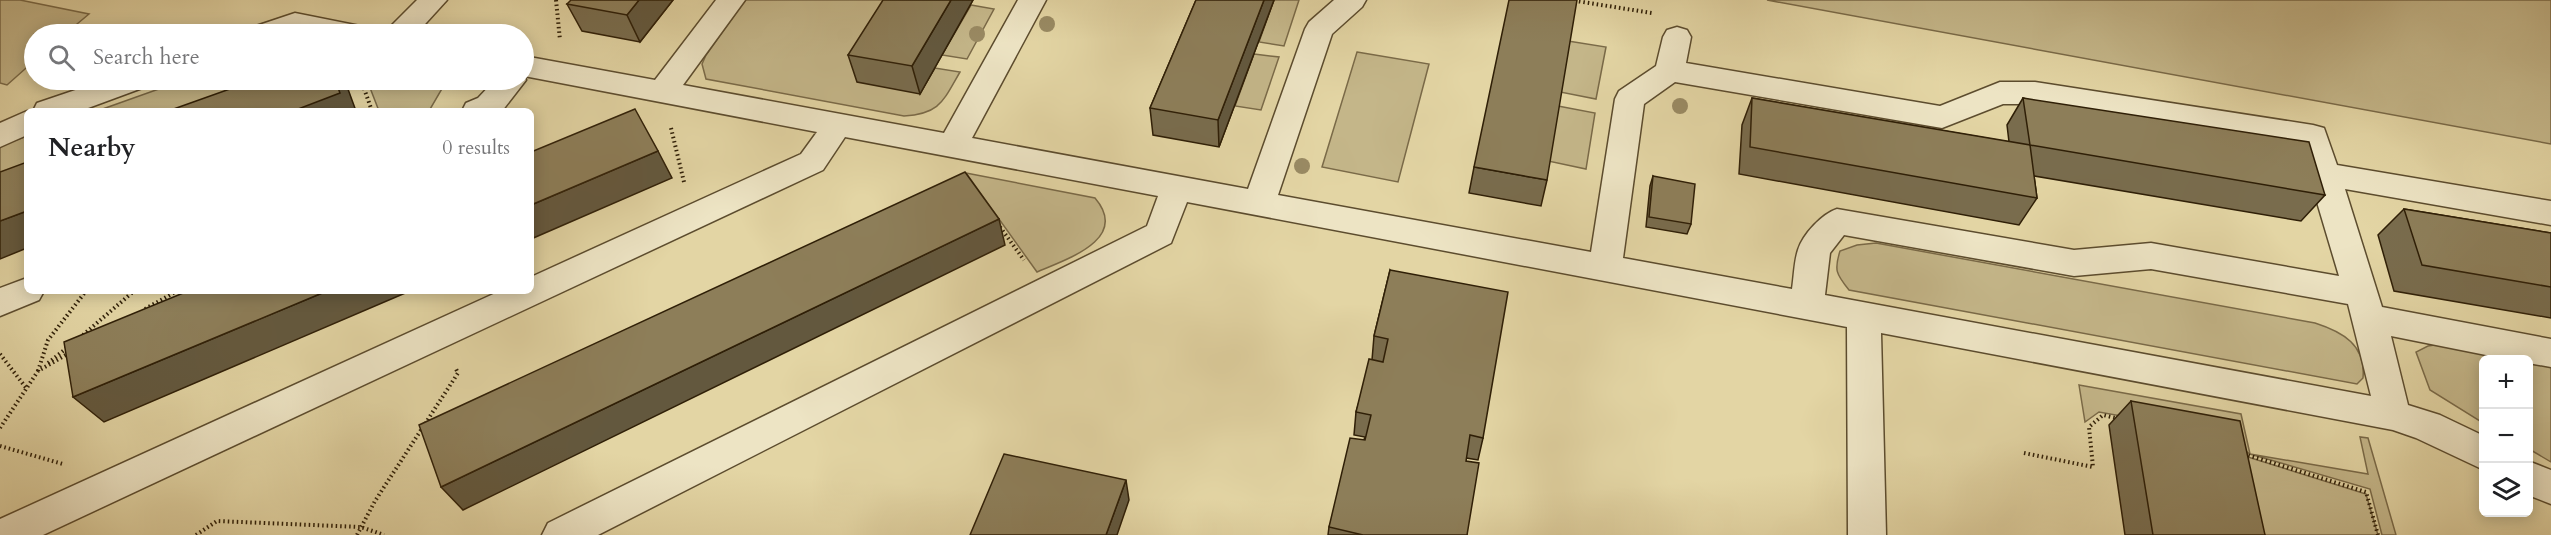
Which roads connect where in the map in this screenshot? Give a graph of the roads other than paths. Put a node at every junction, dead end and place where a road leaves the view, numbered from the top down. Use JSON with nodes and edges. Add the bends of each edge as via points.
{"nodes":[{"id":1,"x":433,"y":0,"type":"edge"},
{"id":2,"x":731,"y":0,"type":"edge"},
{"id":3,"x":1032,"y":0,"type":"edge"},
{"id":4,"x":1352,"y":0,"type":"edge"},
{"id":5,"x":410,"y":24,"type":"edge"},
{"id":6,"x":1677,"y":37,"type":"dead end"},
{"id":7,"x":534,"y":69,"type":"edge"},
{"id":8,"x":1670,"y":71,"type":"junction"},
{"id":9,"x":107,"y":90,"type":"edge"},
{"id":10,"x":503,"y":90,"type":"edge"},
{"id":11,"x":666,"y":107,"type":"junction"},
{"id":12,"x":56,"y":108,"type":"edge"},
{"id":13,"x":484,"y":108,"type":"edge"},
{"id":14,"x":24,"y":124,"type":"edge"},
{"id":15,"x":837,"y":126,"type":"junction"},
{"id":16,"x":0,"y":136,"type":"edge"},
{"id":17,"x":952,"y":146,"type":"junction"},
{"id":18,"x":2324,"y":174,"type":"junction"},
{"id":19,"x":1178,"y":187,"type":"junction"},
{"id":20,"x":1258,"y":203,"type":"junction"},
{"id":21,"x":2551,"y":213,"type":"edge"},
{"id":22,"x":1605,"y":267,"type":"junction"},
{"id":23,"x":534,"y":290,"type":"edge"},
{"id":24,"x":24,"y":292,"type":"edge"},
{"id":25,"x":526,"y":294,"type":"edge"},
{"id":26,"x":0,"y":302,"type":"edge"},
{"id":27,"x":1807,"y":305,"type":"junction"},
{"id":28,"x":2365,"y":306,"type":"junction"},
{"id":29,"x":1864,"y":317,"type":"junction"},
{"id":30,"x":2551,"y":352,"type":"edge"},
{"id":31,"x":2393,"y":415,"type":"junction"},
{"id":32,"x":2479,"y":452,"type":"edge"},
{"id":33,"x":2533,"y":479,"type":"edge"},
{"id":34,"x":2551,"y":488,"type":"edge"},
{"id":35,"x":4,"y":535,"type":"edge"},
{"id":36,"x":561,"y":535,"type":"edge"},
{"id":37,"x":1867,"y":535,"type":"edge"}],
"edges":[{"from":1,"to":5,"type":"street"},
{"from":2,"to":11,"type":"street"},
{"from":3,"to":17,"type":"street"},
{"from":4,"to":20,"type":"street","via":[[1319,29]]},
{"from":6,"to":8,"type":"street"},
{"from":7,"to":11,"type":"street"},
{"from":8,"to":18,"type":"street","via":[[1942,117],[2000,93],[2035,93],[2290,132],[2313,136]]},
{"from":8,"to":22,"type":"street","via":[[1629,99]]},
{"from":9,"to":12,"type":"street"},
{"from":10,"to":13,"type":"street"},
{"from":11,"to":15,"type":"street"},
{"from":14,"to":16,"type":"street"},
{"from":15,"to":17,"type":"street"},
{"from":15,"to":23,"type":"street","via":[[812,162]]},
{"from":17,"to":19,"type":"street"},
{"from":18,"to":21,"type":"street"},
{"from":18,"to":28,"type":"street"},
{"from":19,"to":20,"type":"street"},
{"from":19,"to":36,"type":"street","via":[[1160,234]]},
{"from":20,"to":22,"type":"street"},
{"from":22,"to":27,"type":"street"},
{"from":24,"to":26,"type":"street"},
{"from":25,"to":35,"type":"street"},
{"from":27,"to":28,"type":"street","via":[[1814,250],[1837,221],[2074,263],[2151,256]]},
{"from":27,"to":29,"type":"street"},
{"from":28,"to":30,"type":"street"},
{"from":28,"to":31,"type":"street"},
{"from":29,"to":31,"type":"street"},
{"from":29,"to":37,"type":"street"},
{"from":31,"to":32,"type":"street","via":[[2427,426]]},
{"from":33,"to":34,"type":"street"}]}
